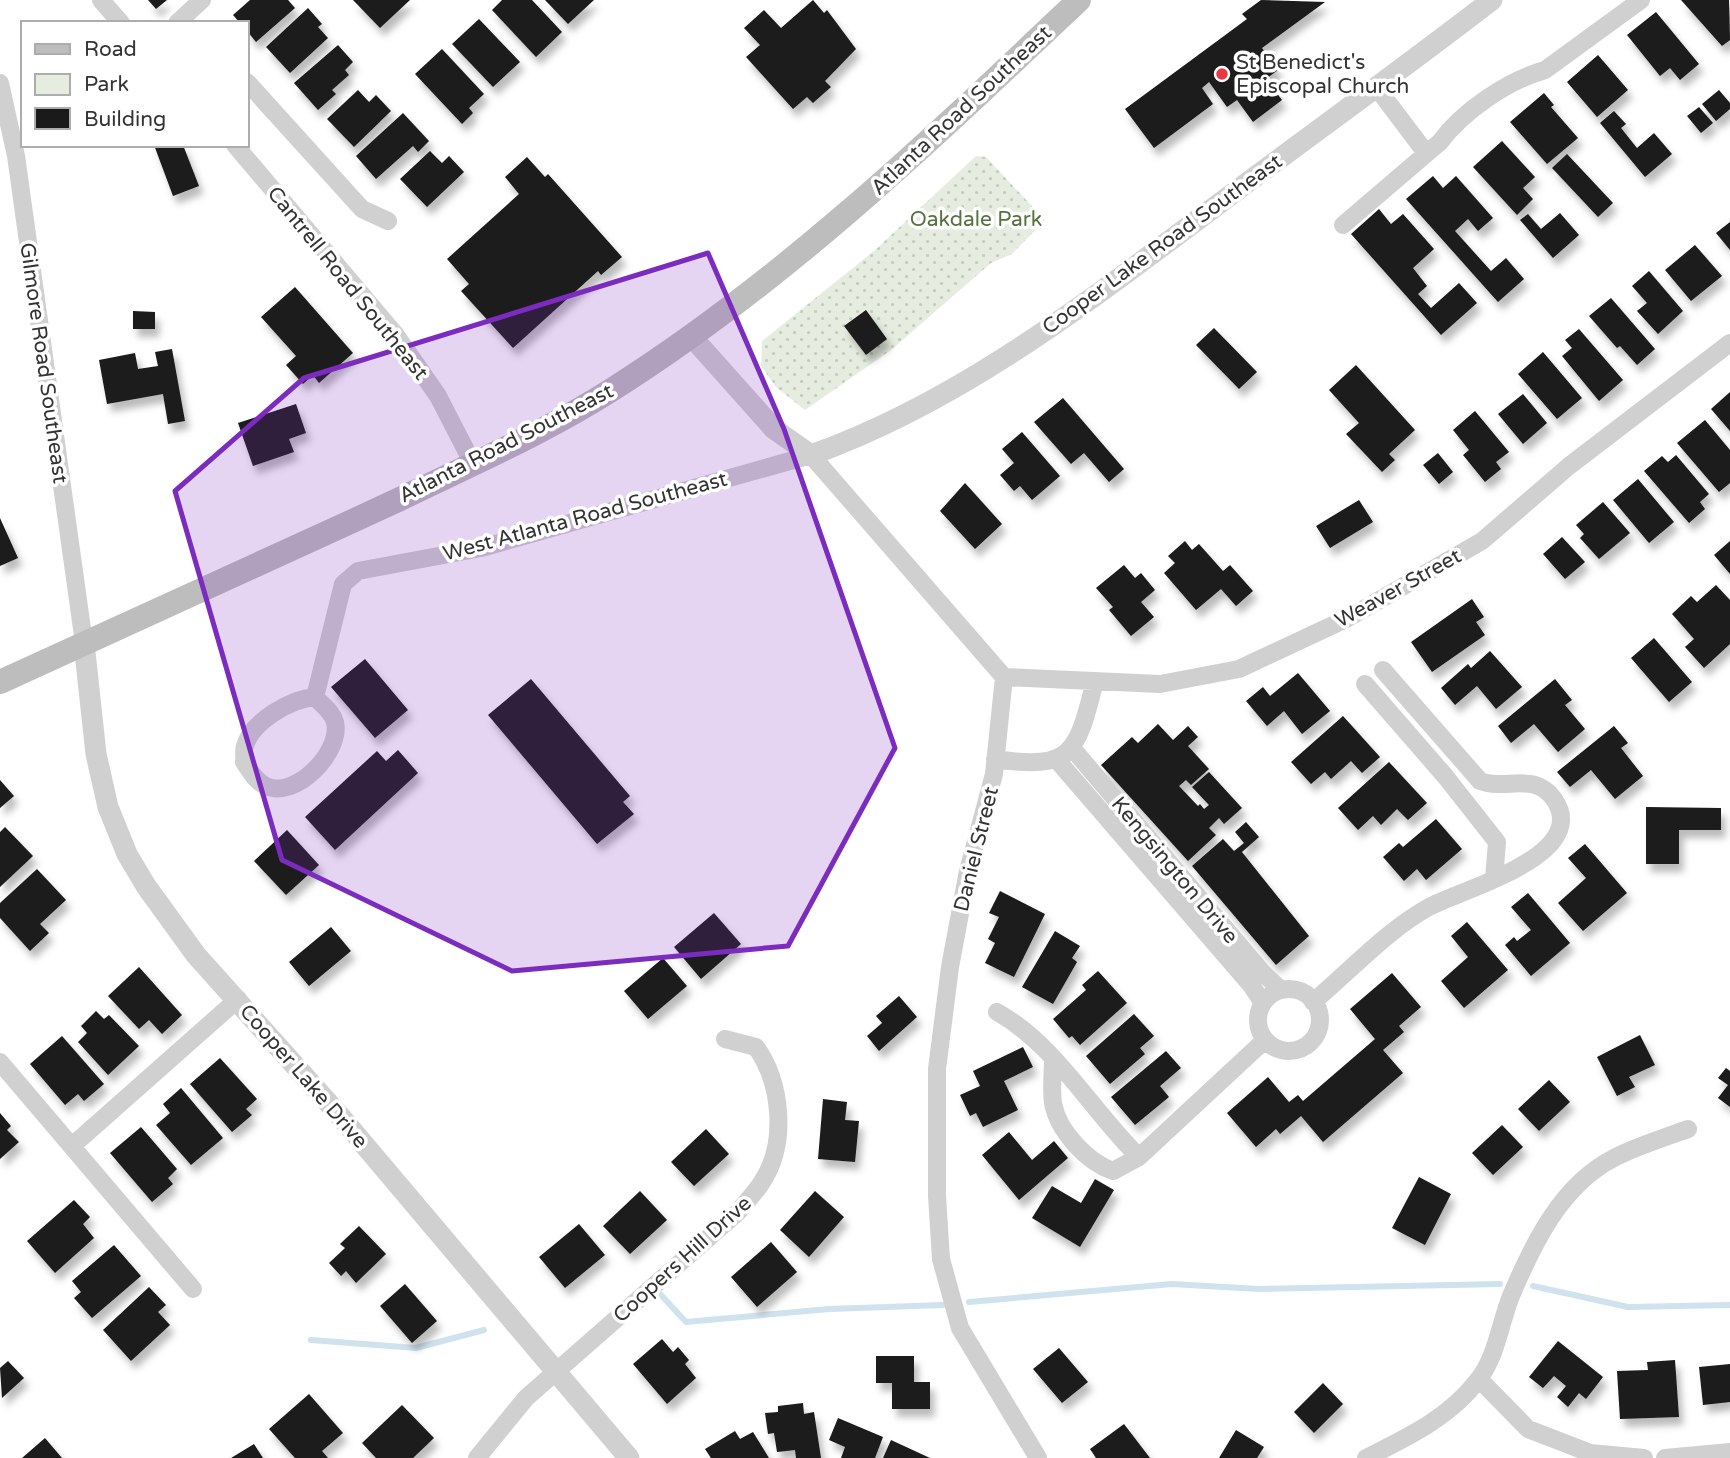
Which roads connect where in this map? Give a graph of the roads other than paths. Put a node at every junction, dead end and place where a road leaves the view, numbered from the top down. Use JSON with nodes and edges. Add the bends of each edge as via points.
{"nodes":[{"id":1,"x":101,"y":0,"type":"edge"},
{"id":2,"x":202,"y":0,"type":"edge"},
{"id":3,"x":1079,"y":0,"type":"edge"},
{"id":4,"x":1492,"y":0,"type":"edge"},
{"id":5,"x":1641,"y":0,"type":"edge"},
{"id":6,"x":185,"y":20,"type":"edge"},
{"id":7,"x":119,"y":21,"type":"edge"},
{"id":8,"x":0,"y":83,"type":"edge"},
{"id":9,"x":248,"y":83,"type":"edge"},
{"id":10,"x":1377,"y":88,"type":"junction"},
{"id":11,"x":236,"y":147,"type":"edge"},
{"id":12,"x":1426,"y":153,"type":"junction"},
{"id":13,"x":388,"y":221,"type":"dead end"},
{"id":14,"x":1343,"y":225,"type":"dead end"},
{"id":15,"x":692,"y":337,"type":"junction"},
{"id":16,"x":1730,"y":343,"type":"edge"},
{"id":17,"x":811,"y":454,"type":"junction"},
{"id":18,"x":473,"y":464,"type":"junction"},
{"id":19,"x":85,"y":643,"type":"junction"},
{"id":20,"x":1004,"y":677,"type":"junction"},
{"id":21,"x":1095,"y":681,"type":"junction"},
{"id":22,"x":0,"y":682,"type":"edge"},
{"id":23,"x":314,"y":697,"type":"junction"},
{"id":24,"x":1072,"y":748,"type":"junction"},
{"id":25,"x":995,"y":759,"type":"junction"},
{"id":26,"x":1057,"y":760,"type":"junction"},
{"id":27,"x":1493,"y":878,"type":"junction"},
{"id":28,"x":1281,"y":990,"type":"junction"},
{"id":29,"x":238,"y":999,"type":"junction"},
{"id":30,"x":1313,"y":1002,"type":"junction"},
{"id":31,"x":1263,"y":1003,"type":"junction"},
{"id":32,"x":997,"y":1012,"type":"dead end"},
{"id":33,"x":725,"y":1039,"type":"dead end"},
{"id":34,"x":1265,"y":1040,"type":"junction"},
{"id":35,"x":1054,"y":1058,"type":"junction"},
{"id":36,"x":0,"y":1062,"type":"edge"},
{"id":37,"x":1688,"y":1129,"type":"dead end"},
{"id":38,"x":72,"y":1146,"type":"junction"},
{"id":39,"x":1139,"y":1157,"type":"junction"},
{"id":40,"x":193,"y":1289,"type":"dead end"},
{"id":41,"x":554,"y":1373,"type":"junction"},
{"id":42,"x":1479,"y":1379,"type":"junction"},
{"id":43,"x":1730,"y":1452,"type":"edge"},
{"id":44,"x":477,"y":1458,"type":"edge"},
{"id":45,"x":629,"y":1458,"type":"edge"},
{"id":46,"x":1038,"y":1458,"type":"edge"},
{"id":47,"x":1366,"y":1458,"type":"edge"},
{"id":48,"x":1644,"y":1458,"type":"edge"},
{"id":49,"x":1665,"y":1458,"type":"edge"}],
"edges":[{"from":1,"to":7,"type":"street"},
{"from":2,"to":6,"type":"street"},
{"from":3,"to":15,"type":"main road","name":"Atlanta Road Southeast","via":[[898,171]]},
{"from":4,"to":10,"type":"street","name":"Cooper Lake Road Southeast"},
{"from":5,"to":12,"type":"street","via":[[1545,70],[1484,102]]},
{"from":8,"to":19,"type":"street","name":"Gilmore Road Southeast","via":[[17,164]]},
{"from":9,"to":13,"type":"street","via":[[362,209]]},
{"from":10,"to":12,"type":"street"},
{"from":10,"to":17,"type":"street","name":"Cooper Lake Road Southeast","via":[[988,369],[906,417]]},
{"from":11,"to":18,"type":"street","name":"Cantrell Road Southeast","via":[[395,334],[438,396]]},
{"from":12,"to":14,"type":"street"},
{"from":15,"to":17,"type":"street","via":[[775,429]]},
{"from":15,"to":18,"type":"main road","name":"Atlanta Road Southeast","via":[[576,411]]},
{"from":16,"to":21,"type":"street","name":"Weaver Street","via":[[1569,466],[1482,541],[1348,618],[1239,669],[1160,684]]},
{"from":17,"to":20,"type":"street"},
{"from":17,"to":23,"type":"street","name":"West Atlanta Road Southeast","via":[[481,548],[358,572],[343,584]]},
{"from":18,"to":19,"type":"main road","name":"Atlanta Road Southeast"},
{"from":19,"to":22,"type":"main road","name":"Atlanta Road Southeast"},
{"from":19,"to":29,"type":"street","name":"Cooper Lake Drive","via":[[96,754],[108,807],[127,854],[168,919]]},
{"from":20,"to":21,"type":"street","name":"Weaver Street"},
{"from":20,"to":25,"type":"street","name":"Daniel Street"},
{"from":21,"to":24,"type":"street"},
{"from":23,"to":23,"type":"street","via":[[282,708],[256,728],[245,746],[244,762],[267,787],[281,790],[296,783],[322,763],[333,746],[335,724],[330,711]]},
{"from":24,"to":26,"type":"street"},
{"from":24,"to":28,"type":"street","name":"Kengsington Drive"},
{"from":25,"to":26,"type":"street","via":[[1031,765]]},
{"from":25,"to":46,"type":"street","name":"Daniel Street","via":[[950,967],[937,1069],[937,1196],[942,1259],[960,1328]]},
{"from":26,"to":31,"type":"street","name":"Kengsington Drive"},
{"from":27,"to":27,"type":"street","via":[[1497,842],[1463,797],[1360,688],[1387,665],[1480,781],[1533,784],[1555,800],[1560,817],[1549,845],[1524,867]]},
{"from":27,"to":30,"type":"street","via":[[1428,908]]},
{"from":28,"to":30,"type":"street","via":[[1297,990]]},
{"from":28,"to":31,"type":"street"},
{"from":29,"to":38,"type":"street"},
{"from":29,"to":41,"type":"street","name":"Cooper Lake Drive"},
{"from":30,"to":34,"type":"street","via":[[1320,1024],[1306,1046],[1287,1051]]},
{"from":31,"to":34,"type":"street","via":[[1258,1020]]},
{"from":32,"to":35,"type":"street","via":[[1017,1023]]},
{"from":33,"to":41,"type":"street","name":"Coopers Hill Drive","via":[[756,1047],[769,1065],[778,1103],[775,1149],[764,1180],[738,1212]]},
{"from":34,"to":39,"type":"street"},
{"from":35,"to":39,"type":"street"},
{"from":35,"to":39,"type":"street","via":[[1053,1104],[1074,1141],[1099,1166],[1113,1171]]},
{"from":36,"to":38,"type":"street"},
{"from":37,"to":42,"type":"street","via":[[1613,1158],[1574,1187],[1542,1231]]},
{"from":38,"to":40,"type":"street"},
{"from":41,"to":44,"type":"street","name":"Coopers Hill Drive","via":[[507,1419]]},
{"from":41,"to":45,"type":"street","name":"Cooper Lake Drive"},
{"from":42,"to":47,"type":"street","via":[[1432,1426]]},
{"from":42,"to":48,"type":"street","via":[[1528,1429],[1590,1453]]},
{"from":43,"to":49,"type":"street"}]}
